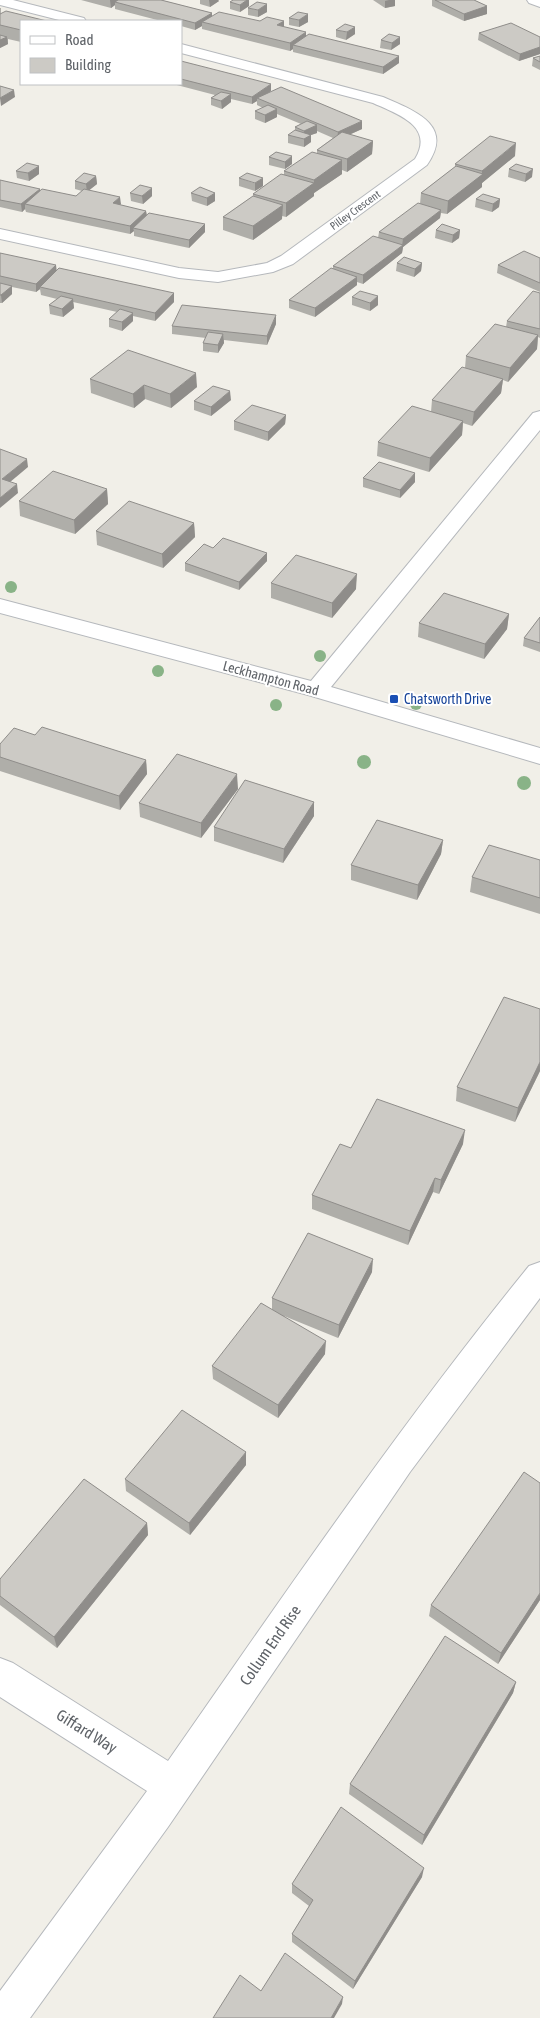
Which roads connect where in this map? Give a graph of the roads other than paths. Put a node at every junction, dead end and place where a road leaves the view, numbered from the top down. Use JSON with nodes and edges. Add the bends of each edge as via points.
{"nodes":[{"id":1,"x":534,"y":0,"type":"edge"},
{"id":2,"x":0,"y":1,"type":"edge"},
{"id":3,"x":540,"y":3,"type":"edge"},
{"id":4,"x":75,"y":20,"type":"edge"},
{"id":5,"x":182,"y":48,"type":"edge"},
{"id":6,"x":0,"y":234,"type":"edge"},
{"id":7,"x":540,"y":417,"type":"edge"},
{"id":8,"x":0,"y":606,"type":"edge"},
{"id":9,"x":316,"y":690,"type":"junction"},
{"id":10,"x":540,"y":756,"type":"edge"},
{"id":11,"x":540,"y":1275,"type":"edge"},
{"id":12,"x":0,"y":1676,"type":"edge"},
{"id":13,"x":173,"y":1786,"type":"junction"},
{"id":14,"x":4,"y":2018,"type":"edge"}],
"edges":[{"from":1,"to":3,"type":"street"},
{"from":2,"to":4,"type":"street"},
{"from":5,"to":6,"type":"street","name":"Pilley Crescent","via":[[378,100],[420,122],[430,140],[427,155],[287,260],[256,272],[218,277],[179,273]]},
{"from":7,"to":9,"type":"street"},
{"from":8,"to":9,"type":"street","name":"Leckhampton Road"},
{"from":9,"to":10,"type":"street","name":"Leckhampton Road"},
{"from":11,"to":13,"type":"street","name":"Collum End Rise","via":[[490,1336],[353,1525]]},
{"from":12,"to":13,"type":"street","name":"Giffard Way"},
{"from":13,"to":14,"type":"street","name":"Collum End Rise"}]}
